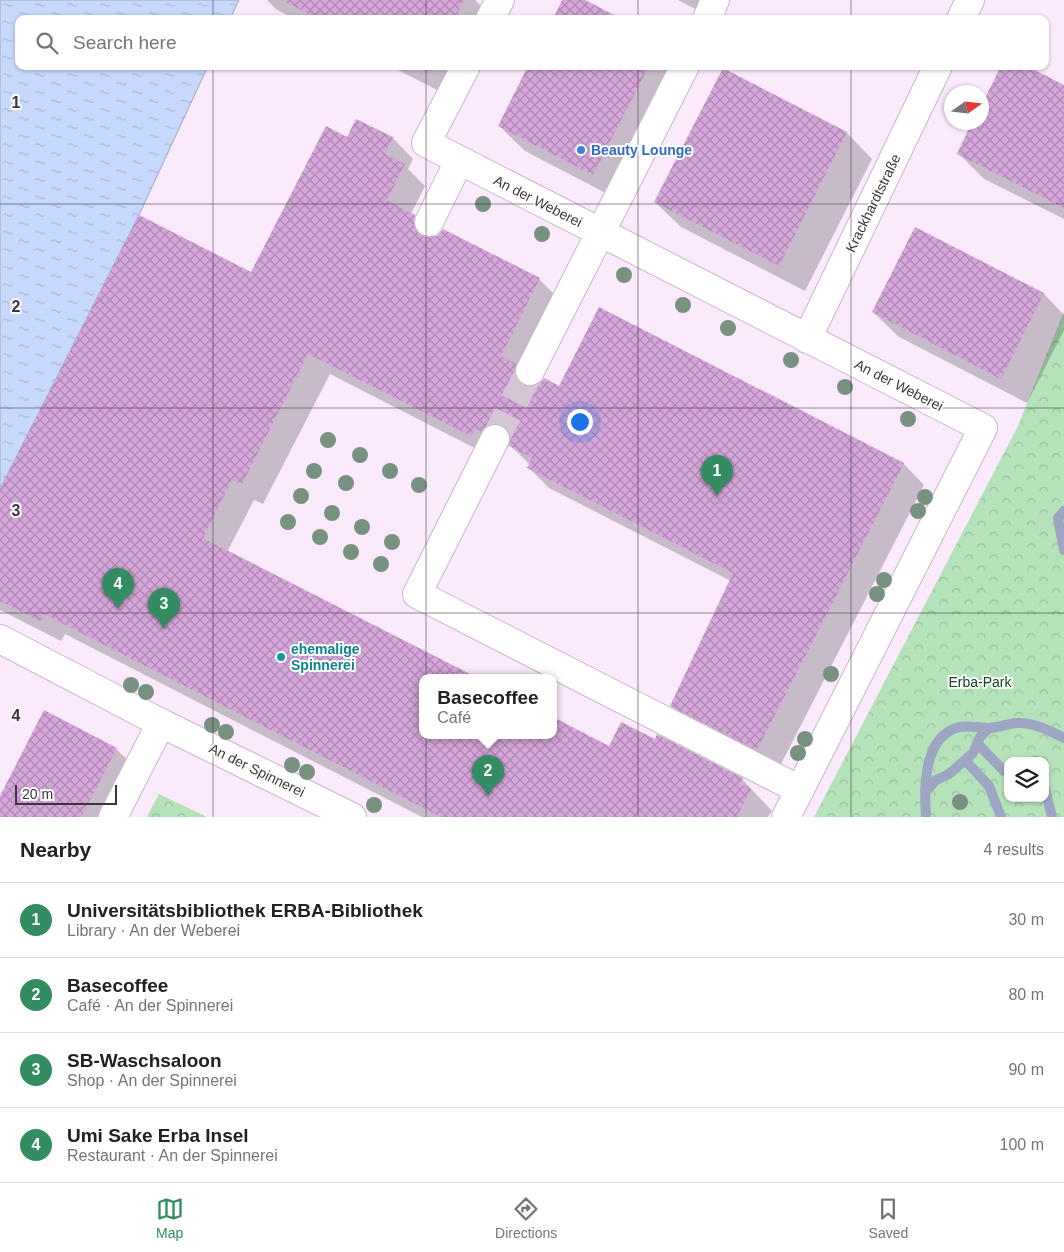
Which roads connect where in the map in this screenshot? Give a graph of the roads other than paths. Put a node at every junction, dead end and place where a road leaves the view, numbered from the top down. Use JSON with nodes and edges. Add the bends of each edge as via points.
{"nodes":[{"id":1,"x":500,"y":0,"type":"edge"},
{"id":2,"x":716,"y":0,"type":"edge"},
{"id":3,"x":970,"y":0,"type":"edge"},
{"id":4,"x":492,"y":15,"type":"edge"},
{"id":5,"x":709,"y":15,"type":"edge"},
{"id":6,"x":963,"y":15,"type":"edge"},
{"id":7,"x":464,"y":70,"type":"edge"},
{"id":8,"x":683,"y":70,"type":"edge"},
{"id":9,"x":936,"y":70,"type":"edge"},
{"id":10,"x":459,"y":161,"type":"junction"},
{"id":11,"x":429,"y":222,"type":"dead end"},
{"id":12,"x":600,"y":232,"type":"junction"},
{"id":13,"x":807,"y":339,"type":"junction"},
{"id":14,"x":530,"y":371,"type":"tunnel mouth"},
{"id":15,"x":495,"y":439,"type":"tunnel mouth"},
{"id":16,"x":0,"y":639,"type":"edge"},
{"id":17,"x":161,"y":723,"type":"junction"},
{"id":18,"x":800,"y":790,"type":"junction"},
{"id":19,"x":112,"y":817,"type":"edge"},
{"id":20,"x":352,"y":817,"type":"edge"},
{"id":21,"x":786,"y":817,"type":"edge"}],
"edges":[{"from":1,"to":4,"type":"street"},
{"from":2,"to":5,"type":"street"},
{"from":3,"to":6,"type":"street"},
{"from":7,"to":10,"type":"street","name":"An der Weberei","via":[[426,143]]},
{"from":8,"to":12,"type":"street"},
{"from":9,"to":13,"type":"street","name":"Krackhardtstraße"},
{"from":10,"to":11,"type":"street"},
{"from":10,"to":12,"type":"street","name":"An der Weberei"},
{"from":12,"to":13,"type":"street","name":"An der Weberei"},
{"from":12,"to":14,"type":"street"},
{"from":13,"to":18,"type":"street","name":"An der Weberei","via":[[983,428]]},
{"from":15,"to":18,"type":"street","via":[[416,594]]},
{"from":16,"to":17,"type":"street","name":"An der Spinnerei"},
{"from":17,"to":19,"type":"street"},
{"from":17,"to":20,"type":"street","name":"An der Spinnerei"},
{"from":18,"to":21,"type":"street","name":"An der Weberei"}]}
